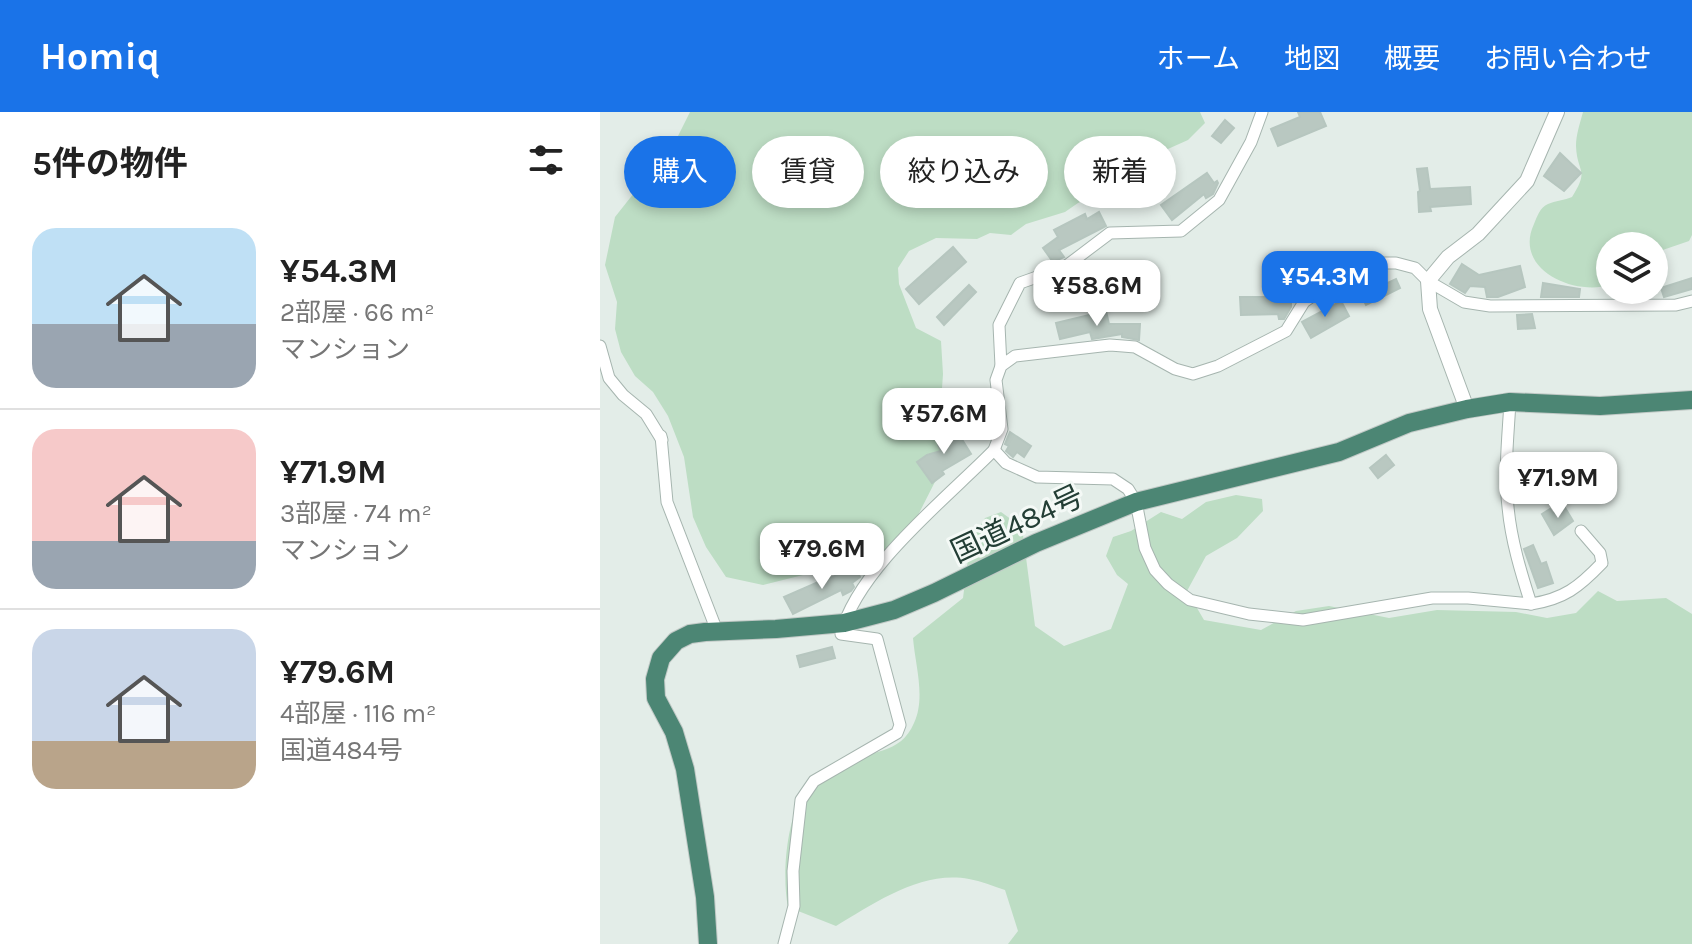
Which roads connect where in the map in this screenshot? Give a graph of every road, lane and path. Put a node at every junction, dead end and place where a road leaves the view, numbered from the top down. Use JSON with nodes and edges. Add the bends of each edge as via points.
{"nodes":[{"id":1,"x":1262,"y":112,"type":"edge"},
{"id":2,"x":1557,"y":112,"type":"edge"},
{"id":3,"x":1428,"y":281,"type":"junction"},
{"id":4,"x":1692,"y":301,"type":"edge"},
{"id":5,"x":600,"y":346,"type":"edge"},
{"id":6,"x":1001,"y":366,"type":"junction"},
{"id":7,"x":1692,"y":400,"type":"edge"},
{"id":8,"x":1510,"y":402,"type":"junction"},
{"id":9,"x":1467,"y":409,"type":"junction"},
{"id":10,"x":661,"y":436,"type":"junction"},
{"id":11,"x":994,"y":450,"type":"junction"},
{"id":12,"x":668,"y":455,"type":"dead end"},
{"id":13,"x":1136,"y":502,"type":"junction"},
{"id":14,"x":1581,"y":531,"type":"dead end"},
{"id":15,"x":1531,"y":604,"type":"junction"},
{"id":16,"x":844,"y":623,"type":"junction"},
{"id":17,"x":717,"y":631,"type":"junction"},
{"id":18,"x":708,"y":944,"type":"edge"},
{"id":19,"x":784,"y":944,"type":"edge"}],
"edges":[{"from":1,"to":6,"type":"street","via":[[1219,200],[1181,231],[1110,233],[1065,267],[1020,283],[999,325]]},
{"from":2,"to":3,"type":"street","via":[[1527,181]]},
{"from":3,"to":4,"type":"street","via":[[1464,302],[1490,306]]},
{"from":3,"to":6,"type":"street","via":[[1415,268],[1375,263],[1304,302],[1286,331],[1270,341],[1193,374],[1135,347],[1110,345],[1015,356]]},
{"from":3,"to":9,"type":"street","via":[[1430,309]]},
{"from":5,"to":10,"type":"street","via":[[609,378]]},
{"from":6,"to":11,"type":"street","via":[[996,380],[1002,429]]},
{"from":7,"to":8,"type":"highway","name":"国道484号","via":[[1600,406]]},
{"from":8,"to":9,"type":"highway","name":"国道484号"},
{"from":8,"to":15,"type":"street","via":[[1508,509]]},
{"from":9,"to":13,"type":"highway","name":"国道484号","via":[[1409,423],[1339,452]]},
{"from":10,"to":12,"type":"street"},
{"from":10,"to":17,"type":"street","via":[[667,502]]},
{"from":11,"to":13,"type":"street","via":[[1006,463],[1037,477],[1113,479]]},
{"from":11,"to":16,"type":"street","via":[[882,561],[858,592]]},
{"from":13,"to":15,"type":"street","via":[[1155,570],[1190,600],[1303,620],[1432,598]]},
{"from":13,"to":16,"type":"highway","name":"国道484号","via":[[920,600]]},
{"from":14,"to":15,"type":"street","via":[[1602,563],[1556,600]]},
{"from":16,"to":17,"type":"highway","name":"国道484号"},
{"from":16,"to":19,"type":"street","via":[[841,634],[877,639],[900,725],[897,733],[814,781],[801,800],[794,906]]},
{"from":17,"to":18,"type":"highway","name":"国道484号","via":[[676,641],[661,658],[655,679],[656,698],[685,769]]}]}
